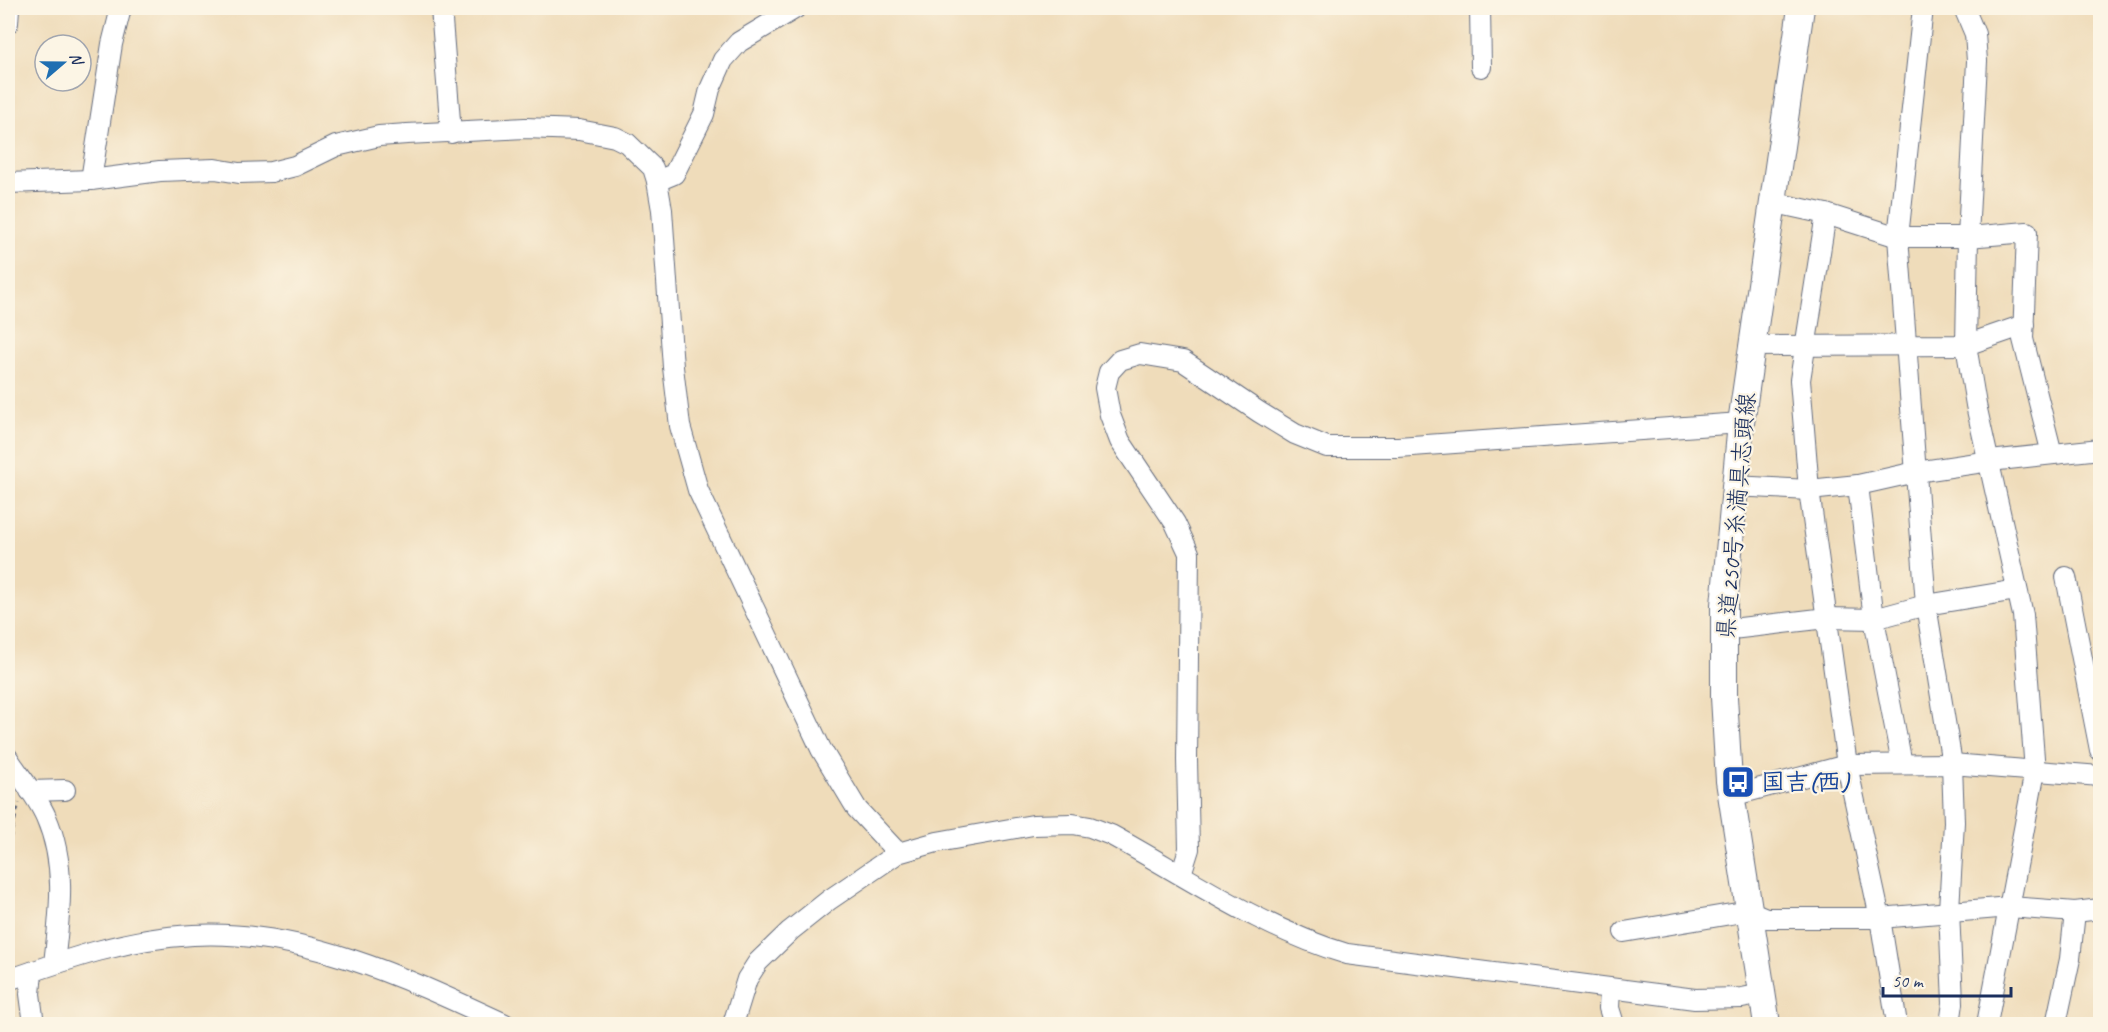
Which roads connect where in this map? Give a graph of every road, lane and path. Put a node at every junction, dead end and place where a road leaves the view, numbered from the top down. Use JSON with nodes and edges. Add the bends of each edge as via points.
{"nodes":[{"id":1,"x":9,"y":8,"type":"edge"},
{"id":2,"x":121,"y":8,"type":"edge"},
{"id":3,"x":441,"y":8,"type":"edge"},
{"id":4,"x":796,"y":8,"type":"edge"},
{"id":5,"x":1480,"y":8,"type":"edge"},
{"id":6,"x":1802,"y":8,"type":"edge"},
{"id":7,"x":1923,"y":8,"type":"edge"},
{"id":8,"x":1964,"y":8,"type":"edge"},
{"id":9,"x":8,"y":23,"type":"edge"},
{"id":10,"x":1481,"y":67,"type":"dead end"},
{"id":11,"x":450,"y":133,"type":"junction"},
{"id":12,"x":91,"y":180,"type":"junction"},
{"id":13,"x":657,"y":181,"type":"junction"},
{"id":14,"x":8,"y":183,"type":"edge"},
{"id":15,"x":1771,"y":202,"type":"junction"},
{"id":16,"x":1826,"y":214,"type":"junction"},
{"id":17,"x":1898,"y":237,"type":"junction"},
{"id":18,"x":1968,"y":237,"type":"junction"},
{"id":19,"x":2024,"y":324,"type":"junction"},
{"id":20,"x":1966,"y":345,"type":"junction"},
{"id":21,"x":1752,"y":346,"type":"junction"},
{"id":22,"x":1906,"y":346,"type":"junction"},
{"id":23,"x":1805,"y":347,"type":"junction"},
{"id":24,"x":1741,"y":423,"type":"junction"},
{"id":25,"x":2100,"y":449,"type":"edge"},
{"id":26,"x":2052,"y":454,"type":"junction"},
{"id":27,"x":1990,"y":460,"type":"junction"},
{"id":28,"x":1916,"y":472,"type":"junction"},
{"id":29,"x":1858,"y":485,"type":"junction"},
{"id":30,"x":1734,"y":486,"type":"junction"},
{"id":31,"x":1809,"y":490,"type":"junction"},
{"id":32,"x":2066,"y":577,"type":"dead end"},
{"id":33,"x":2017,"y":590,"type":"junction"},
{"id":34,"x":1926,"y":605,"type":"junction"},
{"id":35,"x":1827,"y":618,"type":"junction"},
{"id":36,"x":1874,"y":619,"type":"junction"},
{"id":37,"x":1723,"y":630,"type":"junction"},
{"id":38,"x":2100,"y":750,"type":"edge"},
{"id":39,"x":8,"y":758,"type":"edge"},
{"id":40,"x":1902,"y":764,"type":"junction"},
{"id":41,"x":1952,"y":764,"type":"junction"},
{"id":42,"x":1848,"y":765,"type":"junction"},
{"id":43,"x":2035,"y":771,"type":"junction"},
{"id":44,"x":2100,"y":776,"type":"edge"},
{"id":45,"x":65,"y":790,"type":"dead end"},
{"id":46,"x":1731,"y":796,"type":"junction"},
{"id":47,"x":23,"y":798,"type":"junction"},
{"id":48,"x":8,"y":848,"type":"edge"},
{"id":49,"x":898,"y":853,"type":"junction"},
{"id":50,"x":1181,"y":874,"type":"junction"},
{"id":51,"x":2010,"y":907,"type":"junction"},
{"id":52,"x":2100,"y":909,"type":"edge"},
{"id":53,"x":1949,"y":910,"type":"junction"},
{"id":54,"x":1749,"y":911,"type":"junction"},
{"id":55,"x":2075,"y":912,"type":"junction"},
{"id":56,"x":1880,"y":918,"type":"junction"},
{"id":57,"x":1624,"y":932,"type":"dead end"},
{"id":58,"x":54,"y":963,"type":"junction"},
{"id":59,"x":32,"y":972,"type":"junction"},
{"id":60,"x":8,"y":980,"type":"edge"},
{"id":61,"x":1610,"y":989,"type":"junction"},
{"id":62,"x":1762,"y":994,"type":"junction"},
{"id":63,"x":34,"y":1024,"type":"edge"},
{"id":64,"x":505,"y":1024,"type":"edge"},
{"id":65,"x":734,"y":1024,"type":"edge"},
{"id":66,"x":1614,"y":1024,"type":"edge"},
{"id":67,"x":1767,"y":1024,"type":"edge"},
{"id":68,"x":1897,"y":1024,"type":"edge"},
{"id":69,"x":1950,"y":1024,"type":"edge"},
{"id":70,"x":1987,"y":1024,"type":"edge"},
{"id":71,"x":2056,"y":1024,"type":"edge"}],
"edges":[{"from":1,"to":9,"type":"street"},
{"from":2,"to":12,"type":"street"},
{"from":3,"to":11,"type":"street"},
{"from":4,"to":13,"type":"street","via":[[739,42],[723,60],[704,114],[674,174]]},
{"from":5,"to":10,"type":"street"},
{"from":6,"to":15,"type":"main road","name":"県道250号糸満具志頭線"},
{"from":7,"to":17,"type":"street"},
{"from":8,"to":18,"type":"street","via":[[1975,34],[1977,61]]},
{"from":11,"to":12,"type":"street","via":[[358,140],[271,172],[160,171]]},
{"from":11,"to":13,"type":"street","via":[[525,128],[600,132],[642,155]]},
{"from":12,"to":14,"type":"street"},
{"from":13,"to":49,"type":"street","via":[[680,426],[698,490],[821,749],[857,810]]},
{"from":15,"to":16,"type":"street"},
{"from":15,"to":21,"type":"main road","name":"県道250号糸満具志頭線"},
{"from":16,"to":17,"type":"street"},
{"from":16,"to":23,"type":"street"},
{"from":17,"to":18,"type":"street"},
{"from":17,"to":22,"type":"street"},
{"from":18,"to":19,"type":"street","via":[[2027,232]]},
{"from":18,"to":20,"type":"street"},
{"from":19,"to":20,"type":"street"},
{"from":19,"to":26,"type":"street","via":[[2023,339]]},
{"from":20,"to":22,"type":"street"},
{"from":20,"to":27,"type":"street"},
{"from":21,"to":23,"type":"street"},
{"from":21,"to":24,"type":"main road","name":"県道250号糸満具志頭線"},
{"from":22,"to":23,"type":"street"},
{"from":22,"to":28,"type":"street"},
{"from":23,"to":31,"type":"street","via":[[1800,380]]},
{"from":24,"to":30,"type":"main road","name":"県道250号糸満具志頭線"},
{"from":24,"to":50,"type":"street","via":[[1398,447],[1327,447],[1259,412],[1183,361],[1140,354],[1120,360],[1109,372],[1105,388],[1110,415],[1120,441],[1175,523],[1189,553],[1189,849]]},
{"from":25,"to":26,"type":"street"},
{"from":26,"to":27,"type":"street"},
{"from":27,"to":28,"type":"street"},
{"from":27,"to":33,"type":"street"},
{"from":28,"to":29,"type":"street"},
{"from":28,"to":34,"type":"street"},
{"from":29,"to":31,"type":"street"},
{"from":29,"to":36,"type":"street"},
{"from":30,"to":31,"type":"street"},
{"from":30,"to":37,"type":"main road","name":"県道250号糸満具志頭線"},
{"from":31,"to":35,"type":"street"},
{"from":32,"to":38,"type":"street"},
{"from":33,"to":34,"type":"street"},
{"from":33,"to":43,"type":"street"},
{"from":34,"to":36,"type":"street"},
{"from":34,"to":41,"type":"street"},
{"from":35,"to":36,"type":"street"},
{"from":35,"to":37,"type":"street"},
{"from":35,"to":42,"type":"street"},
{"from":36,"to":40,"type":"street"},
{"from":37,"to":46,"type":"main road","name":"県道250号糸満具志頭線"},
{"from":39,"to":47,"type":"street"},
{"from":40,"to":41,"type":"street"},
{"from":40,"to":42,"type":"street"},
{"from":41,"to":43,"type":"street"},
{"from":41,"to":53,"type":"street","via":[[1954,822]]},
{"from":42,"to":46,"type":"street"},
{"from":42,"to":56,"type":"street"},
{"from":43,"to":44,"type":"street"},
{"from":43,"to":51,"type":"street"},
{"from":45,"to":47,"type":"street"},
{"from":46,"to":54,"type":"main road","name":"県道250号糸満具志頭線"},
{"from":47,"to":48,"type":"path"},
{"from":47,"to":58,"type":"street","via":[[46,815],[59,857],[62,893]]},
{"from":49,"to":50,"type":"street","via":[[1033,825],[1073,824],[1111,835]]},
{"from":49,"to":65,"type":"street","via":[[829,900],[759,962],[743,989]]},
{"from":50,"to":61,"type":"street","via":[[1305,941],[1347,954]]},
{"from":51,"to":53,"type":"street"},
{"from":51,"to":55,"type":"street"},
{"from":51,"to":70,"type":"street"},
{"from":52,"to":55,"type":"street"},
{"from":53,"to":56,"type":"street"},
{"from":53,"to":69,"type":"street","via":[[1953,1002]]},
{"from":54,"to":56,"type":"street","via":[[1766,918]]},
{"from":54,"to":57,"type":"street"},
{"from":54,"to":62,"type":"main road","name":"県道250号糸満具志頭線"},
{"from":55,"to":71,"type":"street"},
{"from":56,"to":68,"type":"street"},
{"from":58,"to":59,"type":"street"},
{"from":58,"to":64,"type":"street","via":[[106,948],[193,935],[302,945],[376,968]]},
{"from":59,"to":60,"type":"street"},
{"from":59,"to":63,"type":"street"},
{"from":61,"to":62,"type":"street","via":[[1695,999]]},
{"from":61,"to":66,"type":"street","via":[[1609,1008]]},
{"from":62,"to":67,"type":"main road","name":"県道250号糸満具志頭線"}]}
